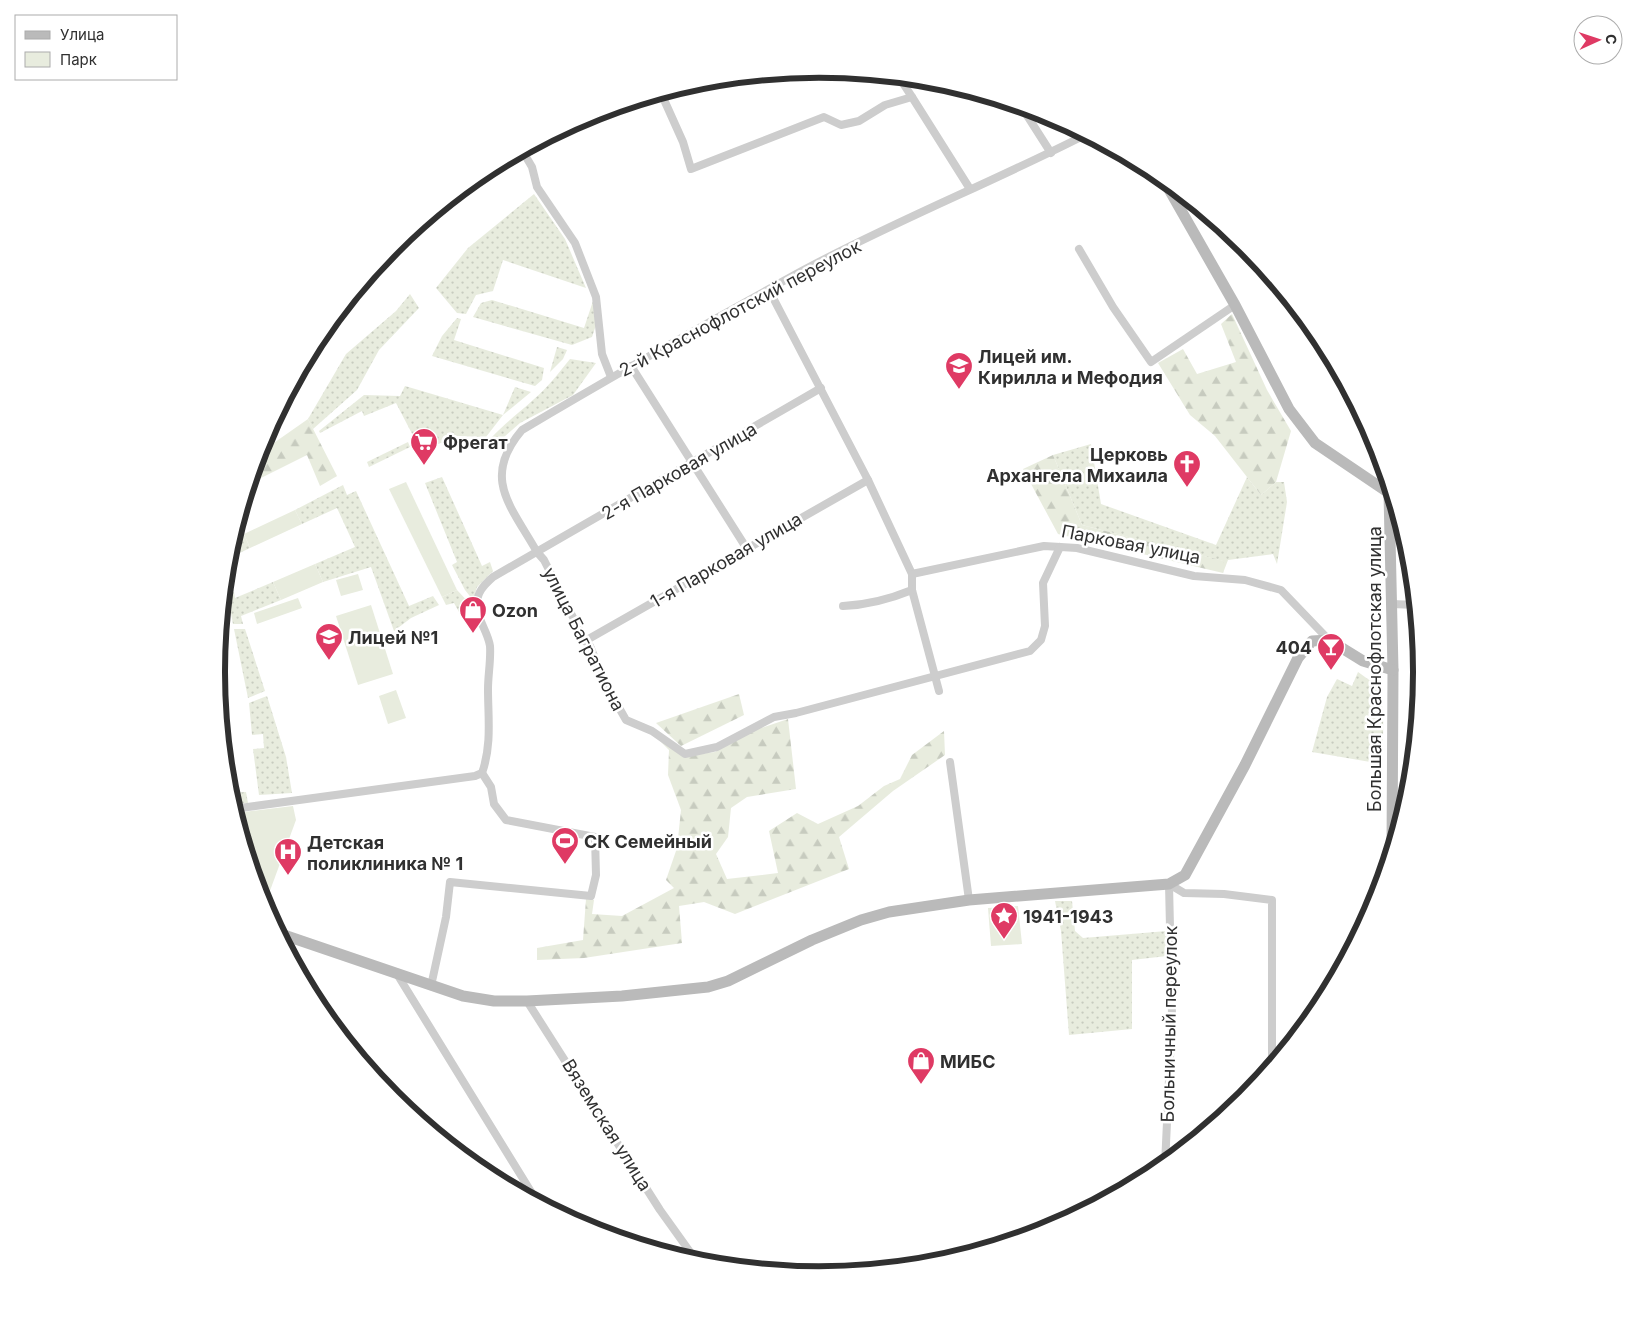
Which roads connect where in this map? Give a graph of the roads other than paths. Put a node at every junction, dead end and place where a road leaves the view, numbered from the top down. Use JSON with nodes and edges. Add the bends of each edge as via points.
{"nodes":[{"id":1,"x":904,"y":84,"type":"edge"},
{"id":2,"x":912,"y":97,"type":"junction"},
{"id":3,"x":664,"y":98,"type":"edge"},
{"id":4,"x":1027,"y":115,"type":"edge"},
{"id":5,"x":1080,"y":138,"type":"edge"},
{"id":6,"x":1051,"y":153,"type":"junction"},
{"id":7,"x":525,"y":155,"type":"edge"},
{"id":8,"x":970,"y":189,"type":"junction"},
{"id":9,"x":1171,"y":193,"type":"edge"},
{"id":10,"x":1079,"y":249,"type":"dead end"},
{"id":11,"x":770,"y":290,"type":"junction"},
{"id":12,"x":1235,"y":306,"type":"junction"},
{"id":13,"x":631,"y":366,"type":"junction"},
{"id":14,"x":611,"y":377,"type":"junction"},
{"id":15,"x":821,"y":388,"type":"junction"},
{"id":16,"x":694,"y":463,"type":"junction"},
{"id":17,"x":868,"y":480,"type":"junction"},
{"id":18,"x":1383,"y":486,"type":"edge"},
{"id":19,"x":1390,"y":509,"type":"edge"},
{"id":20,"x":1060,"y":546,"type":"junction"},
{"id":21,"x":747,"y":549,"type":"junction"},
{"id":22,"x":536,"y":552,"type":"junction"},
{"id":23,"x":912,"y":574,"type":"junction"},
{"id":24,"x":912,"y":590,"type":"junction"},
{"id":25,"x":1392,"y":604,"type":"junction"},
{"id":26,"x":1409,"y":605,"type":"edge"},
{"id":27,"x":843,"y":606,"type":"dead end"},
{"id":28,"x":1329,"y":640,"type":"junction"},
{"id":29,"x":585,"y":641,"type":"junction"},
{"id":30,"x":1393,"y":670,"type":"junction"},
{"id":31,"x":936,"y":675,"type":"junction"},
{"id":32,"x":939,"y":691,"type":"dead end"},
{"id":33,"x":950,"y":762,"type":"dead end"},
{"id":34,"x":482,"y":772,"type":"junction"},
{"id":35,"x":241,"y":808,"type":"edge"},
{"id":36,"x":1392,"y":829,"type":"edge"},
{"id":37,"x":1169,"y":884,"type":"junction"},
{"id":38,"x":969,"y":900,"type":"junction"},
{"id":39,"x":286,"y":936,"type":"edge"},
{"id":40,"x":396,"y":972,"type":"junction"},
{"id":41,"x":431,"y":986,"type":"junction"},
{"id":42,"x":527,"y":1001,"type":"junction"},
{"id":43,"x":1272,"y":1057,"type":"edge"},
{"id":44,"x":1165,"y":1155,"type":"edge"},
{"id":45,"x":531,"y":1192,"type":"edge"},
{"id":46,"x":687,"y":1249,"type":"joint"},
{"id":47,"x":689,"y":1252,"type":"edge"}],
"edges":[{"from":1,"to":2,"type":"street"},
{"from":2,"to":3,"type":"street","via":[[885,105],[859,121],[841,125],[824,117],[692,169]]},
{"from":2,"to":8,"type":"street"},
{"from":4,"to":6,"type":"street"},
{"from":5,"to":6,"type":"street","name":"2-й Краснофлотский переулок"},
{"from":6,"to":8,"type":"street","name":"2-й Краснофлотский переулок"},
{"from":7,"to":14,"type":"street","via":[[532,167],[536,187],[575,243],[596,298],[602,354]]},
{"from":8,"to":11,"type":"street","name":"2-й Краснофлотский переулок","via":[[798,273]]},
{"from":9,"to":12,"type":"street"},
{"from":10,"to":12,"type":"street","via":[[1151,362]]},
{"from":11,"to":13,"type":"street","name":"2-й Краснофлотский переулок"},
{"from":11,"to":15,"type":"street"},
{"from":12,"to":18,"type":"street","via":[[1289,409],[1315,443]]},
{"from":13,"to":14,"type":"street","name":"2-й Краснофлотский переулок"},
{"from":13,"to":16,"type":"street"},
{"from":14,"to":22,"type":"street","name":"2-й Краснофлотский переулок","via":[[522,430],[502,461],[502,488]]},
{"from":15,"to":16,"type":"street","name":"2-я Парковая улица"},
{"from":15,"to":17,"type":"street"},
{"from":16,"to":21,"type":"street"},
{"from":16,"to":22,"type":"street","name":"2-я Парковая улица"},
{"from":17,"to":21,"type":"street","name":"1-я Парковая улица"},
{"from":17,"to":23,"type":"street"},
{"from":19,"to":25,"type":"street","name":"Большая Краснофлотская улица"},
{"from":20,"to":23,"type":"street","name":"Парковая улица","via":[[1044,546]]},
{"from":20,"to":28,"type":"street","name":"Парковая улица","via":[[1194,576],[1245,580],[1271,586],[1281,590]]},
{"from":20,"to":31,"type":"street","name":"улица Багратиона","via":[[1043,583],[1045,626],[1041,640],[1030,651]]},
{"from":21,"to":29,"type":"street","name":"1-я Парковая улица"},
{"from":22,"to":29,"type":"street","name":"улица Багратиона","via":[[544,560]]},
{"from":22,"to":34,"type":"street","name":"улица Багратиона","via":[[493,577],[478,595],[476,607],[490,645],[489,740]]},
{"from":23,"to":24,"type":"street"},
{"from":24,"to":27,"type":"street","via":[[870,603]]},
{"from":24,"to":31,"type":"street"},
{"from":25,"to":26,"type":"street"},
{"from":25,"to":30,"type":"street","name":"Большая Краснофлотская улица"},
{"from":28,"to":30,"type":"street","name":"Парковая улица","via":[[1363,661]]},
{"from":28,"to":37,"type":"street","via":[[1312,641],[1298,658],[1198,853],[1185,875]]},
{"from":29,"to":31,"type":"street","name":"улица Багратиона","via":[[626,720],[658,734],[685,754],[717,747],[774,717]]},
{"from":30,"to":36,"type":"street","name":"Большая Краснофлотская улица"},
{"from":31,"to":32,"type":"street"},
{"from":33,"to":38,"type":"street"},
{"from":34,"to":35,"type":"street","via":[[475,776]]},
{"from":34,"to":41,"type":"street","via":[[492,787],[494,804],[506,820],[595,837],[596,875],[592,896],[450,882]]},
{"from":37,"to":38,"type":"street"},
{"from":37,"to":43,"type":"street","via":[[1184,893],[1272,900]]},
{"from":37,"to":44,"type":"street","name":"Больничный переулок","via":[[1172,1015]]},
{"from":38,"to":42,"type":"street","via":[[889,912],[861,920],[728,981],[708,987]]},
{"from":39,"to":40,"type":"street"},
{"from":40,"to":41,"type":"street"},
{"from":40,"to":45,"type":"street"},
{"from":41,"to":42,"type":"street","via":[[462,996],[494,1001]]},
{"from":42,"to":46,"type":"street","name":"Вяземская улица"},
{"from":46,"to":47,"type":"street","name":"Вяземская улица"}]}
